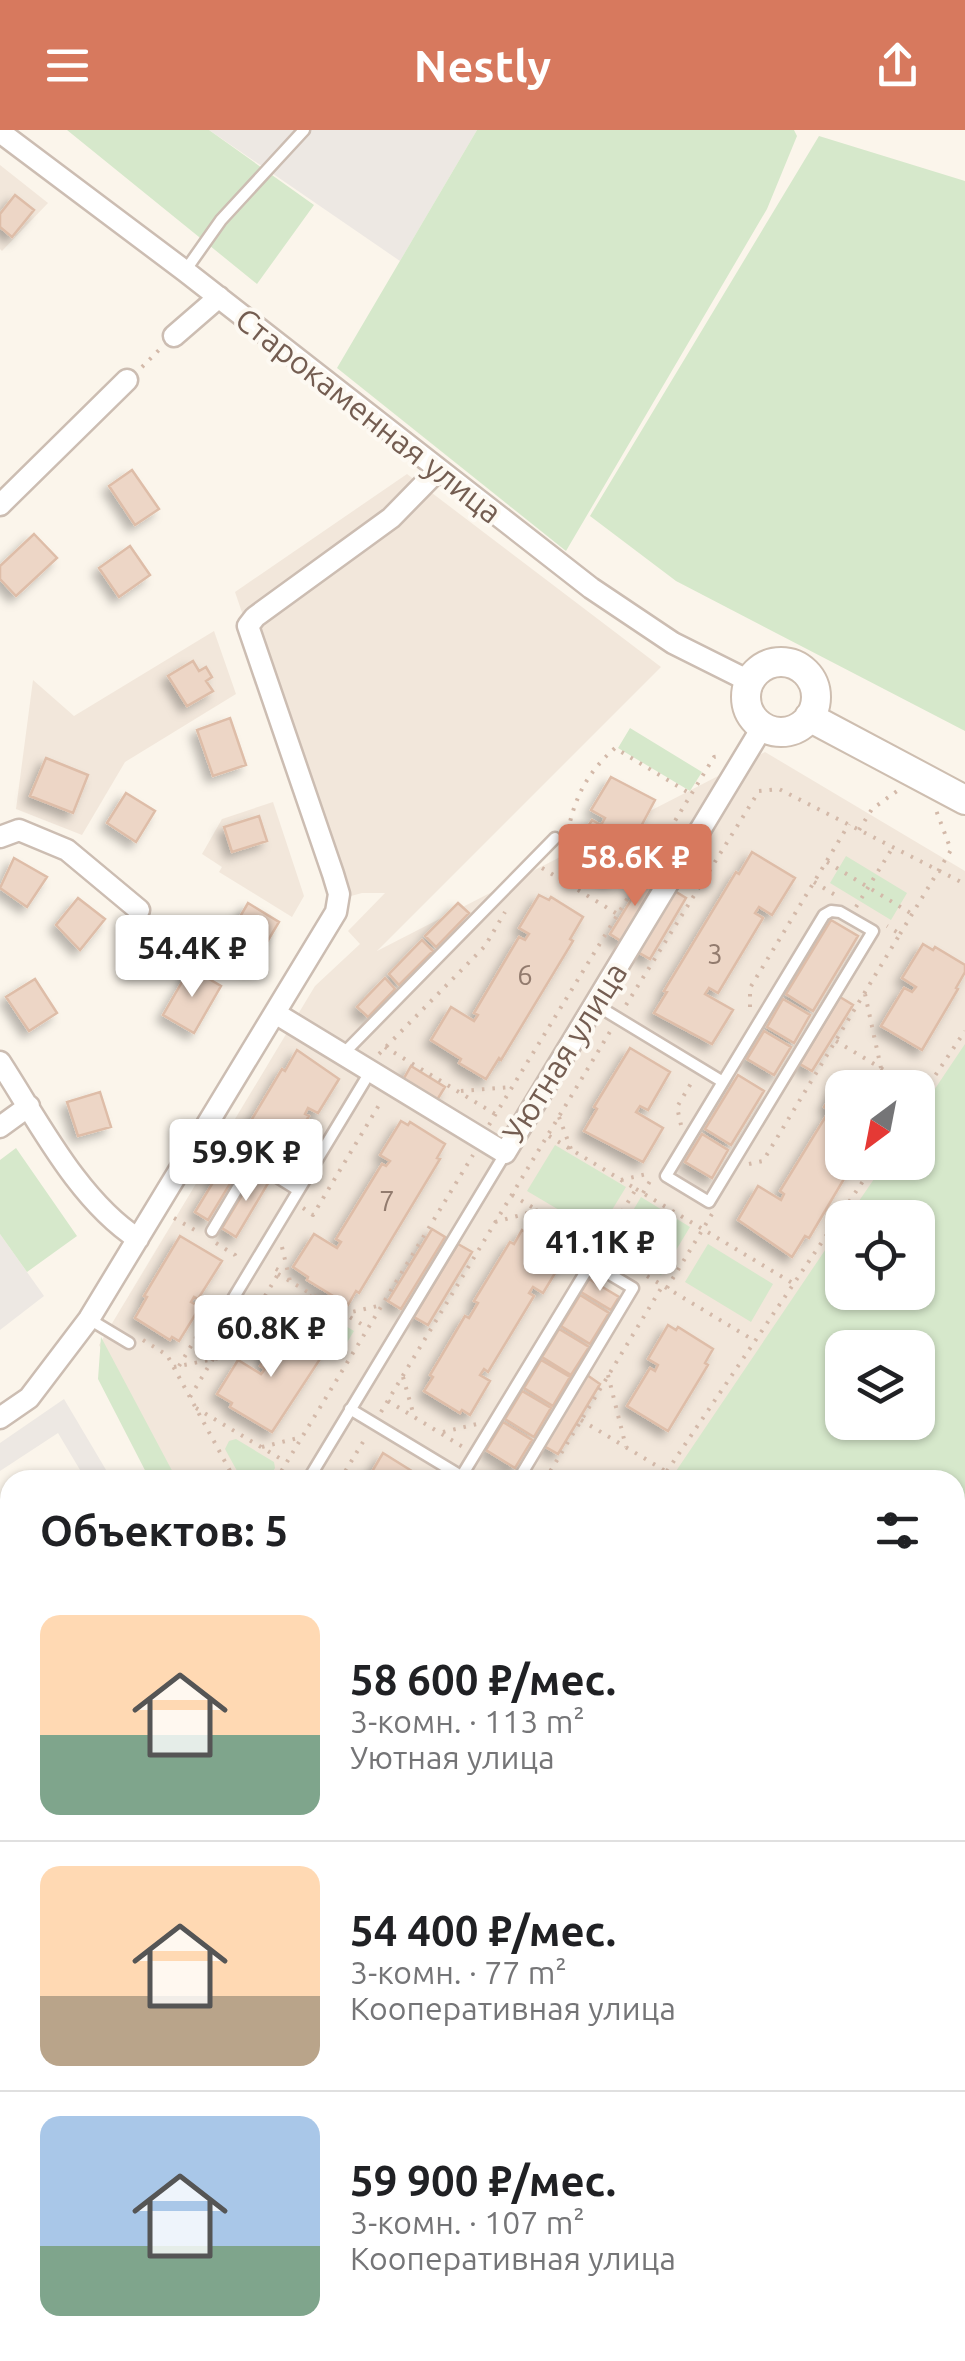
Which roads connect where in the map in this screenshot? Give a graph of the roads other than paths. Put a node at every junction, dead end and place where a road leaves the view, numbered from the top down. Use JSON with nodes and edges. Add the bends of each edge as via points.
{"nodes":[{"id":1,"x":304,"y":130,"type":"edge"},
{"id":2,"x":0,"y":132,"type":"edge"},
{"id":3,"x":186,"y":270,"type":"junction"},
{"id":4,"x":218,"y":297,"type":"junction"},
{"id":5,"x":174,"y":336,"type":"road end"},
{"id":6,"x":127,"y":380,"type":"road end"},
{"id":7,"x":438,"y":470,"type":"junction"},
{"id":8,"x":0,"y":505,"type":"edge"},
{"id":9,"x":738,"y":682,"type":"junction"},
{"id":10,"x":809,"y":717,"type":"junction"},
{"id":11,"x":753,"y":727,"type":"junction"},
{"id":12,"x":965,"y":800,"type":"edge"},
{"id":13,"x":0,"y":837,"type":"edge"},
{"id":14,"x":560,"y":840,"type":"road end"},
{"id":15,"x":139,"y":910,"type":"dead end"},
{"id":16,"x":595,"y":1004,"type":"junction"},
{"id":17,"x":275,"y":1013,"type":"junction"},
{"id":18,"x":343,"y":1054,"type":"junction"},
{"id":19,"x":0,"y":1062,"type":"edge"},
{"id":20,"x":368,"y":1069,"type":"junction"},
{"id":21,"x":723,"y":1082,"type":"junction"},
{"id":22,"x":29,"y":1106,"type":"junction"},
{"id":23,"x":0,"y":1127,"type":"edge"},
{"id":24,"x":505,"y":1153,"type":"junction"},
{"id":25,"x":298,"y":1190,"type":"junction"},
{"id":26,"x":209,"y":1236,"type":"road end"},
{"id":27,"x":138,"y":1239,"type":"junction"},
{"id":28,"x":89,"y":1319,"type":"junction"},
{"id":29,"x":208,"y":1329,"type":"road end"},
{"id":30,"x":129,"y":1343,"type":"dead end"},
{"id":31,"x":350,"y":1410,"type":"junction"},
{"id":32,"x":0,"y":1418,"type":"edge"},
{"id":33,"x":314,"y":1470,"type":"edge"},
{"id":34,"x":451,"y":1470,"type":"edge"},
{"id":35,"x":469,"y":1470,"type":"edge"},
{"id":36,"x":524,"y":1470,"type":"edge"}],
"edges":[{"from":1,"to":3,"type":"lane","via":[[221,220]]},
{"from":2,"to":3,"type":"street","name":"Старокаменная улица"},
{"from":3,"to":4,"type":"street","name":"Старокаменная улица"},
{"from":4,"to":5,"type":"street"},
{"from":4,"to":7,"type":"street","name":"Старокаменная улица"},
{"from":6,"to":8,"type":"street"},
{"from":7,"to":9,"type":"street","name":"Старокаменная улица","via":[[591,588]]},
{"from":7,"to":17,"type":"street","via":[[391,518],[248,626],[338,894],[336,912]]},
{"from":9,"to":10,"type":"street","via":[[770,664],[796,666],[814,686]]},
{"from":9,"to":11,"type":"street"},
{"from":10,"to":11,"type":"street","via":[[785,732]]},
{"from":10,"to":12,"type":"street"},
{"from":11,"to":16,"type":"street","name":"Уютная улица","via":[[714,808]]},
{"from":13,"to":15,"type":"street","via":[[19,830],[67,850]]},
{"from":14,"to":18,"type":"lane"},
{"from":16,"to":21,"type":"lane"},
{"from":16,"to":24,"type":"street","name":"Уютная улица"},
{"from":17,"to":18,"type":"street","name":"Уютная улица"},
{"from":17,"to":27,"type":"street"},
{"from":18,"to":20,"type":"street","name":"Уютная улица"},
{"from":19,"to":22,"type":"street"},
{"from":20,"to":24,"type":"street","name":"Уютная улица"},
{"from":20,"to":25,"type":"lane"},
{"from":21,"to":21,"type":"lane","via":[[666,1176],[709,1202],[873,931],[840,912],[824,915]]},
{"from":22,"to":23,"type":"street"},
{"from":22,"to":27,"type":"street","via":[[94,1203]]},
{"from":24,"to":31,"type":"lane"},
{"from":25,"to":26,"type":"lane","via":[[253,1162]]},
{"from":25,"to":29,"type":"lane"},
{"from":27,"to":28,"type":"street"},
{"from":28,"to":30,"type":"lane"},
{"from":28,"to":32,"type":"street","via":[[29,1398]]},
{"from":31,"to":33,"type":"lane"},
{"from":31,"to":34,"type":"lane"},
{"from":35,"to":36,"type":"lane","via":[[591,1263],[634,1288]]}]}
